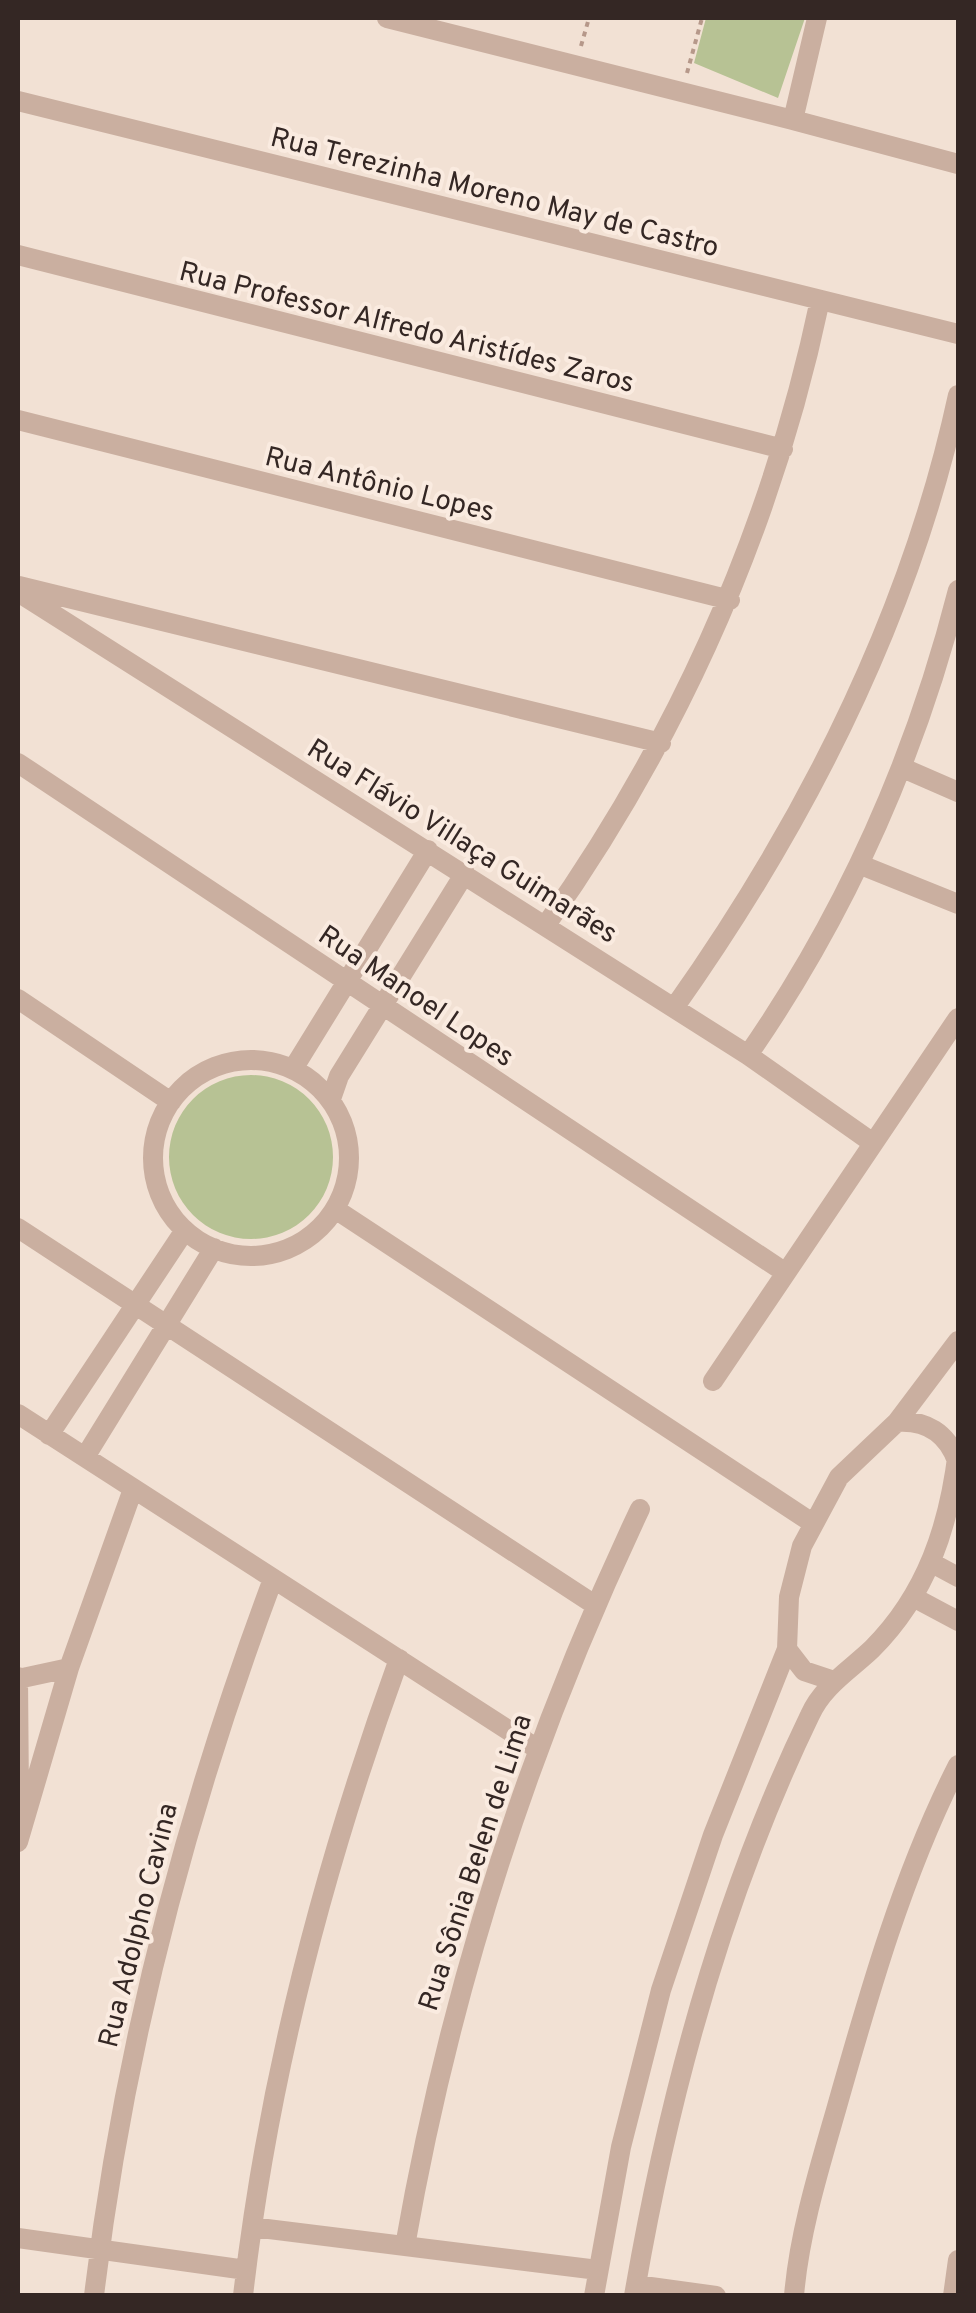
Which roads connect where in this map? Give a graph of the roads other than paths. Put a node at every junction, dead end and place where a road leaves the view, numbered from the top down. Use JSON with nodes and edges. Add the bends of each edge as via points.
{"nodes":[{"id":1,"x":387,"y":18,"type":"edge"},
{"id":2,"x":816,"y":18,"type":"edge"},
{"id":3,"x":18,"y":101,"type":"edge"},
{"id":4,"x":793,"y":120,"type":"junction"},
{"id":5,"x":958,"y":164,"type":"edge"},
{"id":6,"x":18,"y":255,"type":"edge"},
{"id":7,"x":820,"y":300,"type":"junction"},
{"id":8,"x":958,"y":334,"type":"edge"},
{"id":9,"x":958,"y":395,"type":"edge"},
{"id":10,"x":18,"y":420,"type":"edge"},
{"id":11,"x":783,"y":450,"type":"junction"},
{"id":12,"x":18,"y":589,"type":"edge"},
{"id":13,"x":958,"y":590,"type":"edge"},
{"id":14,"x":730,"y":600,"type":"junction"},
{"id":15,"x":661,"y":743,"type":"junction"},
{"id":16,"x":18,"y":763,"type":"edge"},
{"id":17,"x":903,"y":768,"type":"junction"},
{"id":18,"x":958,"y":792,"type":"edge"},
{"id":19,"x":428,"y":850,"type":"junction"},
{"id":20,"x":861,"y":865,"type":"junction"},
{"id":21,"x":465,"y":873,"type":"junction"},
{"id":22,"x":958,"y":904,"type":"edge"},
{"id":23,"x":546,"y":925,"type":"junction"},
{"id":24,"x":347,"y":981,"type":"junction"},
{"id":25,"x":18,"y":1000,"type":"edge"},
{"id":26,"x":383,"y":1005,"type":"junction"},
{"id":27,"x":674,"y":1008,"type":"junction"},
{"id":28,"x":958,"y":1018,"type":"edge"},
{"id":29,"x":748,"y":1055,"type":"junction"},
{"id":30,"x":293,"y":1069,"type":"junction"},
{"id":31,"x":331,"y":1099,"type":"junction"},
{"id":32,"x":171,"y":1102,"type":"junction"},
{"id":33,"x":873,"y":1143,"type":"junction"},
{"id":34,"x":335,"y":1209,"type":"junction"},
{"id":35,"x":18,"y":1228,"type":"edge"},
{"id":36,"x":185,"y":1230,"type":"junction"},
{"id":37,"x":214,"y":1248,"type":"junction"},
{"id":38,"x":786,"y":1273,"type":"junction"},
{"id":39,"x":135,"y":1305,"type":"junction"},
{"id":40,"x":166,"y":1325,"type":"junction"},
{"id":41,"x":958,"y":1342,"type":"edge"},
{"id":42,"x":713,"y":1382,"type":"dead end"},
{"id":43,"x":18,"y":1414,"type":"edge"},
{"id":44,"x":896,"y":1422,"type":"junction"},
{"id":45,"x":49,"y":1434,"type":"junction"},
{"id":46,"x":958,"y":1451,"type":"edge"},
{"id":47,"x":84,"y":1457,"type":"junction"},
{"id":48,"x":957,"y":1462,"type":"edge"},
{"id":49,"x":133,"y":1489,"type":"junction"},
{"id":50,"x":640,"y":1509,"type":"dead end"},
{"id":51,"x":812,"y":1522,"type":"junction"},
{"id":52,"x":932,"y":1563,"type":"junction"},
{"id":53,"x":958,"y":1578,"type":"edge"},
{"id":54,"x":274,"y":1579,"type":"junction"},
{"id":55,"x":913,"y":1597,"type":"junction"},
{"id":56,"x":595,"y":1605,"type":"junction"},
{"id":57,"x":958,"y":1621,"type":"edge"},
{"id":58,"x":787,"y":1649,"type":"junction"},
{"id":59,"x":398,"y":1659,"type":"junction"},
{"id":60,"x":68,"y":1668,"type":"junction"},
{"id":61,"x":18,"y":1678,"type":"edge"},
{"id":62,"x":834,"y":1680,"type":"junction"},
{"id":63,"x":536,"y":1748,"type":"junction"},
{"id":64,"x":958,"y":1765,"type":"edge"},
{"id":65,"x":25,"y":1814,"type":"junction"},
{"id":66,"x":18,"y":1842,"type":"edge"},
{"id":67,"x":252,"y":2227,"type":"junction"},
{"id":68,"x":18,"y":2238,"type":"edge"},
{"id":69,"x":405,"y":2246,"type":"junction"},
{"id":70,"x":99,"y":2250,"type":"junction"},
{"id":71,"x":958,"y":2260,"type":"edge"},
{"id":72,"x":246,"y":2270,"type":"junction"},
{"id":73,"x":598,"y":2270,"type":"junction"},
{"id":74,"x":635,"y":2290,"type":"edge"},
{"id":75,"x":94,"y":2296,"type":"edge"},
{"id":76,"x":243,"y":2296,"type":"edge"},
{"id":77,"x":594,"y":2296,"type":"edge"},
{"id":78,"x":716,"y":2296,"type":"edge"},
{"id":79,"x":794,"y":2296,"type":"edge"},
{"id":80,"x":953,"y":2296,"type":"edge"}],
"edges":[{"from":1,"to":4,"type":"street"},
{"from":2,"to":4,"type":"street"},
{"from":3,"to":7,"type":"street","name":"Rua Terezinha Moreno May de Castro"},
{"from":4,"to":5,"type":"street"},
{"from":6,"to":11,"type":"street","name":"Rua Professor Alfredo Aristídes Zaros"},
{"from":7,"to":8,"type":"street","name":"Rua Terezinha Moreno May de Castro"},
{"from":7,"to":11,"type":"street"},
{"from":9,"to":27,"type":"street","via":[[918,538],[841,730],[747,901]]},
{"from":10,"to":14,"type":"street","name":"Rua Antônio Lopes"},
{"from":11,"to":14,"type":"street"},
{"from":12,"to":15,"type":"street"},
{"from":12,"to":19,"type":"street","name":"Rua Flávio Villaça Guimarães"},
{"from":13,"to":17,"type":"street"},
{"from":14,"to":15,"type":"street"},
{"from":15,"to":23,"type":"street"},
{"from":16,"to":24,"type":"street","name":"Rua Manoel Lopes"},
{"from":17,"to":18,"type":"street"},
{"from":17,"to":20,"type":"street"},
{"from":19,"to":21,"type":"street","name":"Rua Flávio Villaça Guimarães"},
{"from":19,"to":24,"type":"street"},
{"from":20,"to":22,"type":"street"},
{"from":20,"to":29,"type":"street","via":[[805,969]]},
{"from":21,"to":23,"type":"street","name":"Rua Flávio Villaça Guimarães"},
{"from":21,"to":26,"type":"street"},
{"from":23,"to":27,"type":"street","name":"Rua Flávio Villaça Guimarães"},
{"from":24,"to":26,"type":"street","name":"Rua Manoel Lopes"},
{"from":24,"to":30,"type":"street"},
{"from":25,"to":32,"type":"street"},
{"from":26,"to":31,"type":"street","via":[[338,1076]]},
{"from":26,"to":38,"type":"street","name":"Rua Manoel Lopes"},
{"from":27,"to":29,"type":"street","name":"Rua Flávio Villaça Guimarães"},
{"from":28,"to":33,"type":"street"},
{"from":29,"to":33,"type":"street","name":"Rua Flávio Villaça Guimarães"},
{"from":30,"to":31,"type":"street"},
{"from":30,"to":32,"type":"street","via":[[261,1060],[228,1062],[196,1078]]},
{"from":31,"to":34,"type":"street","via":[[350,1161]]},
{"from":32,"to":36,"type":"street","via":[[156,1134],[154,1168],[164,1202]]},
{"from":33,"to":38,"type":"street"},
{"from":34,"to":37,"type":"street","via":[[313,1234],[283,1250],[248,1256]]},
{"from":34,"to":51,"type":"street"},
{"from":35,"to":39,"type":"street"},
{"from":36,"to":37,"type":"street"},
{"from":36,"to":39,"type":"street"},
{"from":37,"to":40,"type":"street"},
{"from":38,"to":42,"type":"street"},
{"from":39,"to":40,"type":"street"},
{"from":39,"to":45,"type":"street"},
{"from":40,"to":47,"type":"street"},
{"from":40,"to":56,"type":"street"},
{"from":41,"to":44,"type":"street"},
{"from":43,"to":45,"type":"street"},
{"from":44,"to":48,"type":"street","via":[[936,1431]]},
{"from":44,"to":51,"type":"street","via":[[839,1477]]},
{"from":45,"to":47,"type":"street"},
{"from":46,"to":48,"type":"street"},
{"from":47,"to":49,"type":"street"},
{"from":48,"to":52,"type":"street"},
{"from":49,"to":54,"type":"street"},
{"from":49,"to":60,"type":"street"},
{"from":50,"to":56,"type":"street","name":"Rua Sônia Belen de Lima"},
{"from":51,"to":58,"type":"street","via":[[789,1597]]},
{"from":52,"to":53,"type":"street"},
{"from":52,"to":55,"type":"street"},
{"from":54,"to":59,"type":"street"},
{"from":54,"to":70,"type":"street","name":"Rua Adolpho Cavina","via":[[214,1743],[166,1910],[127,2080]]},
{"from":55,"to":57,"type":"street"},
{"from":55,"to":62,"type":"street","via":[[874,1647]]},
{"from":56,"to":63,"type":"street","name":"Rua Sônia Belen de Lima"},
{"from":58,"to":62,"type":"street","via":[[804,1671]]},
{"from":58,"to":73,"type":"street","via":[[661,1990]]},
{"from":59,"to":63,"type":"street"},
{"from":59,"to":67,"type":"street","via":[[315,1916]]},
{"from":60,"to":61,"type":"street"},
{"from":60,"to":65,"type":"street"},
{"from":61,"to":65,"type":"street","via":[[19,1799]]},
{"from":62,"to":74,"type":"street","via":[[792,1754],[718,1950],[677,2090]]},
{"from":63,"to":69,"type":"street","name":"Rua Sônia Belen de Lima","via":[[458,1994]]},
{"from":64,"to":79,"type":"street","via":[[871,1982],[821,2162]]},
{"from":65,"to":66,"type":"street"},
{"from":67,"to":69,"type":"street"},
{"from":67,"to":72,"type":"street"},
{"from":68,"to":70,"type":"street"},
{"from":69,"to":73,"type":"street"},
{"from":70,"to":72,"type":"street"},
{"from":70,"to":75,"type":"street","name":"Rua Adolpho Cavina"},
{"from":71,"to":80,"type":"street"},
{"from":72,"to":76,"type":"street"},
{"from":73,"to":77,"type":"street"},
{"from":74,"to":78,"type":"street"}]}
